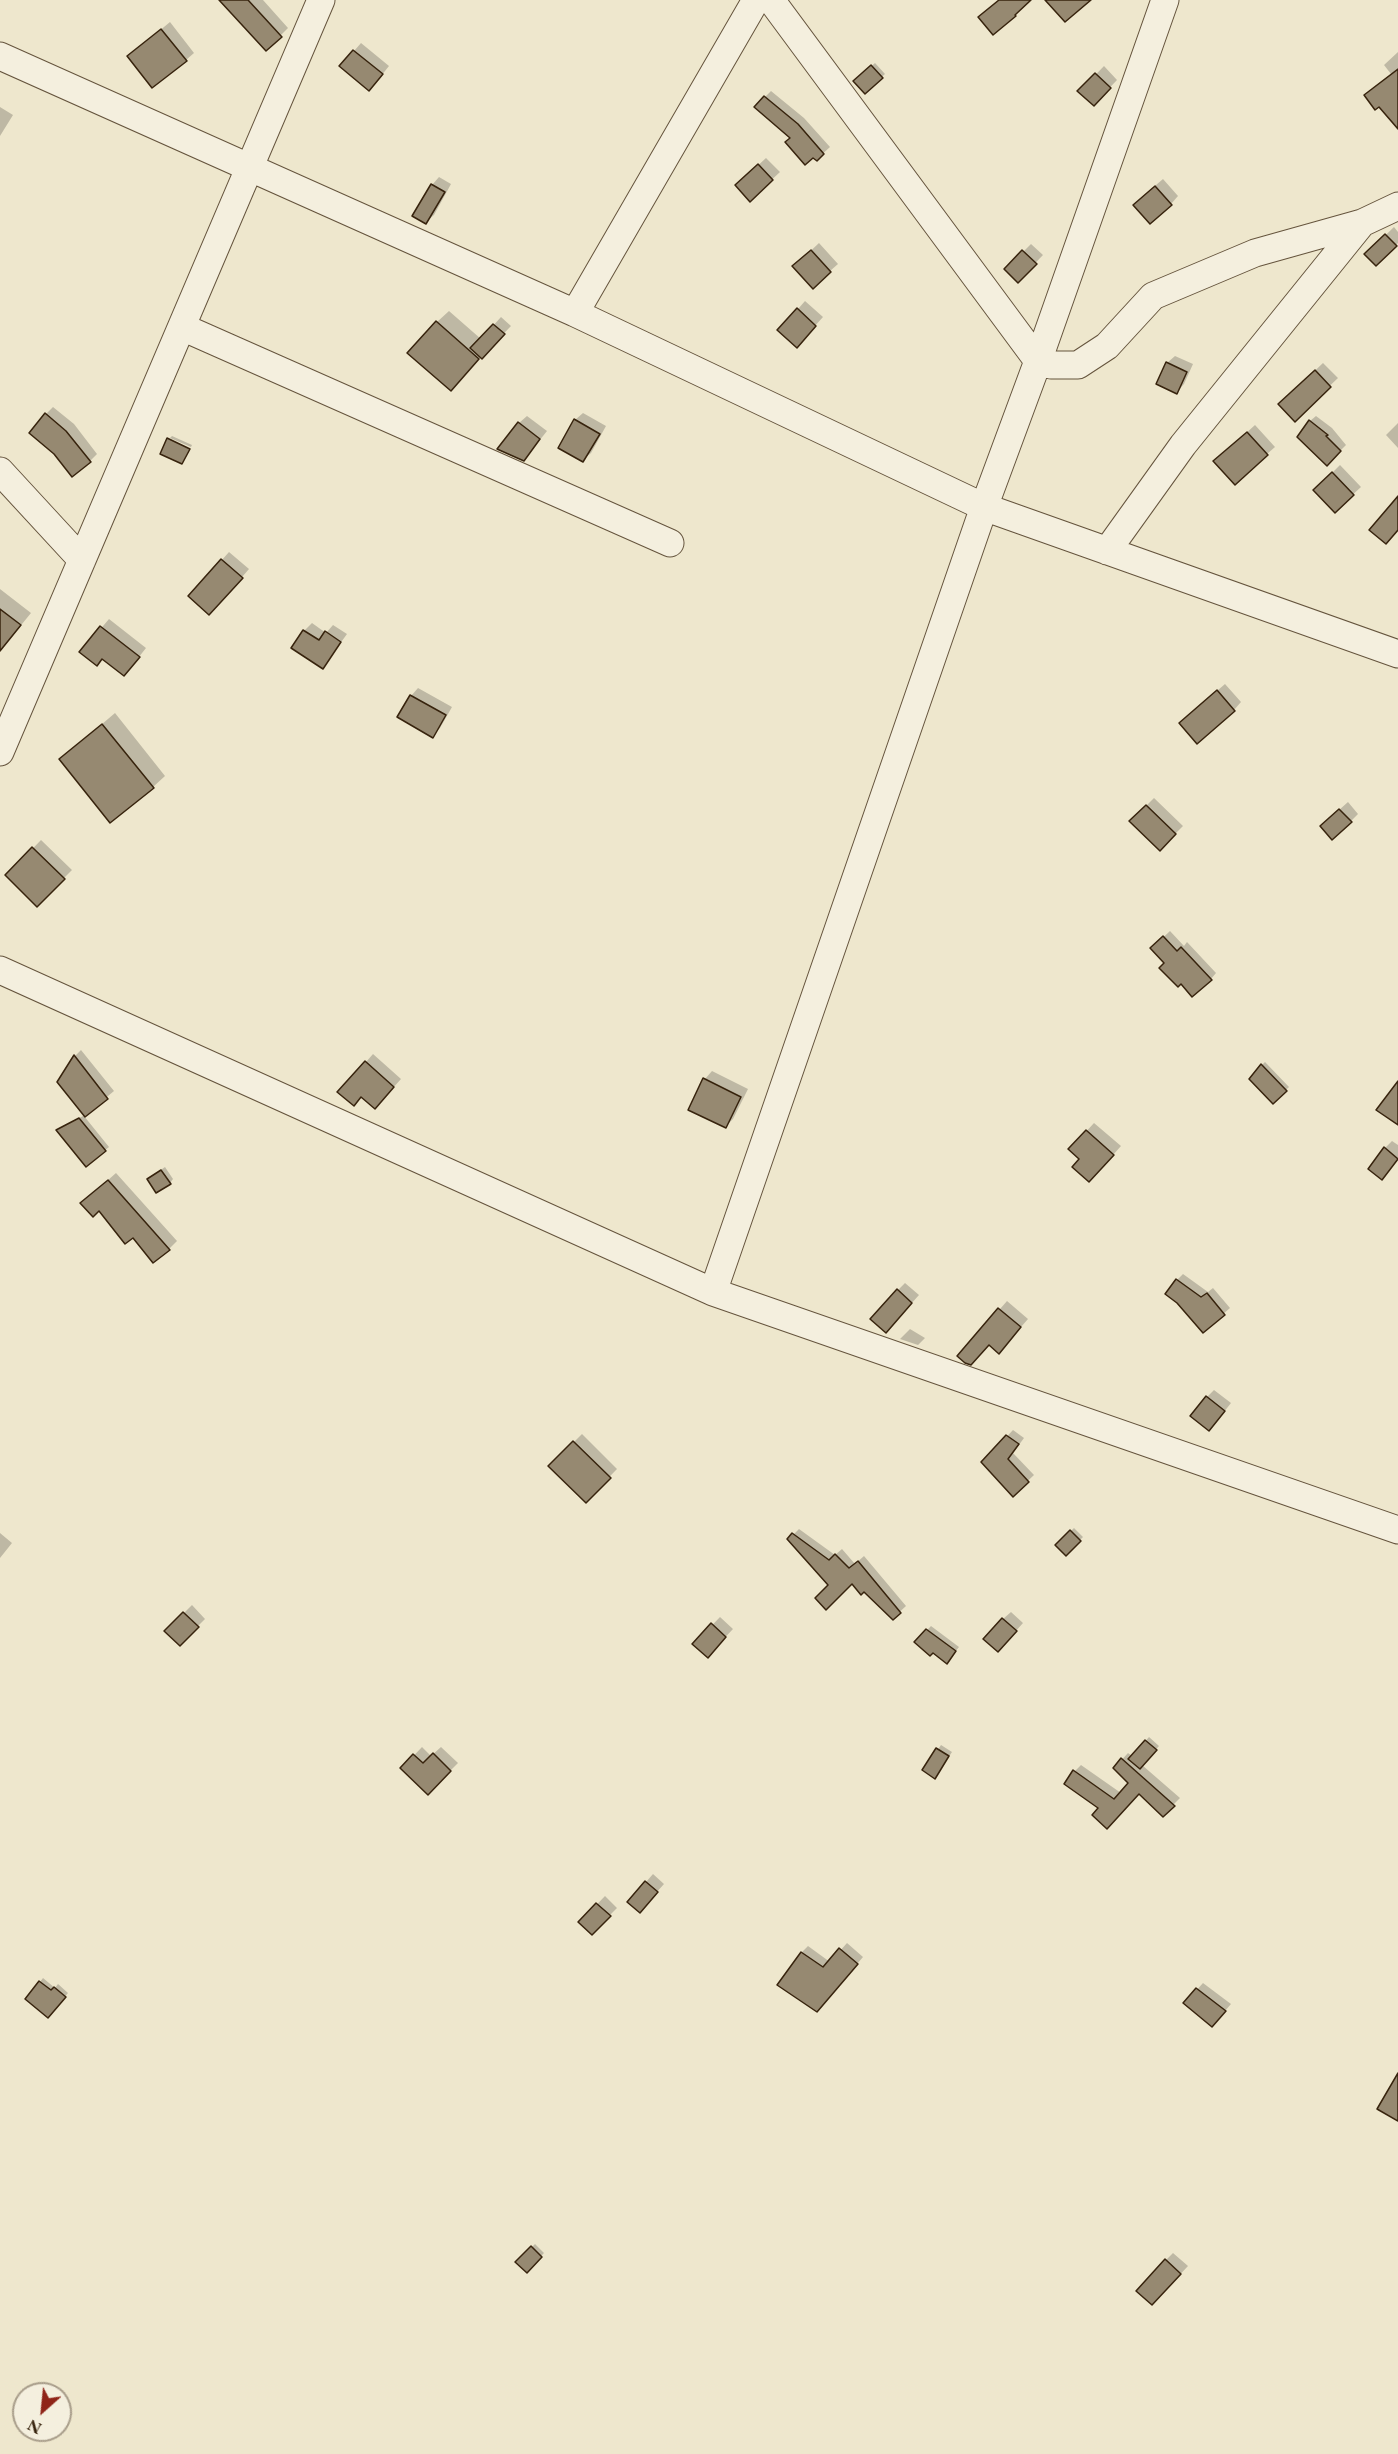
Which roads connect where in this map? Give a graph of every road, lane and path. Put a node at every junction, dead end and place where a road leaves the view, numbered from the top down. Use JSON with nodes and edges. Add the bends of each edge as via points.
{"nodes":[{"id":1,"x":321,"y":0,"type":"edge"},
{"id":2,"x":756,"y":0,"type":"edge"},
{"id":3,"x":771,"y":0,"type":"edge"},
{"id":4,"x":1166,"y":0,"type":"edge"},
{"id":5,"x":0,"y":56,"type":"edge"},
{"id":6,"x":250,"y":167,"type":"junction"},
{"id":7,"x":1398,"y":206,"type":"edge"},
{"id":8,"x":1362,"y":223,"type":"junction"},
{"id":9,"x":575,"y":313,"type":"junction"},
{"id":10,"x":182,"y":327,"type":"junction"},
{"id":11,"x":1038,"y":361,"type":"junction"},
{"id":12,"x":0,"y":471,"type":"edge"},
{"id":13,"x":984,"y":507,"type":"junction"},
{"id":14,"x":670,"y":543,"type":"dead end"},
{"id":15,"x":1107,"y":551,"type":"junction"},
{"id":16,"x":82,"y":560,"type":"junction"},
{"id":17,"x":1398,"y":654,"type":"edge"},
{"id":18,"x":0,"y":752,"type":"edge"},
{"id":19,"x":0,"y":970,"type":"edge"},
{"id":20,"x":713,"y":1292,"type":"junction"},
{"id":21,"x":1398,"y":1530,"type":"edge"}],
"edges":[{"from":1,"to":6,"type":"street"},
{"from":2,"to":9,"type":"street"},
{"from":3,"to":11,"type":"street"},
{"from":4,"to":11,"type":"street"},
{"from":5,"to":6,"type":"street"},
{"from":6,"to":9,"type":"street"},
{"from":6,"to":10,"type":"street"},
{"from":7,"to":8,"type":"street"},
{"from":8,"to":11,"type":"street","via":[[1255,253],[1153,296],[1107,346],[1078,365]]},
{"from":8,"to":15,"type":"street","via":[[1183,446]]},
{"from":9,"to":13,"type":"street"},
{"from":10,"to":14,"type":"street"},
{"from":10,"to":16,"type":"street"},
{"from":11,"to":13,"type":"street"},
{"from":12,"to":16,"type":"street"},
{"from":13,"to":15,"type":"street"},
{"from":13,"to":20,"type":"street"},
{"from":15,"to":17,"type":"street"},
{"from":16,"to":18,"type":"street"},
{"from":19,"to":20,"type":"street"},
{"from":20,"to":21,"type":"street"}]}
